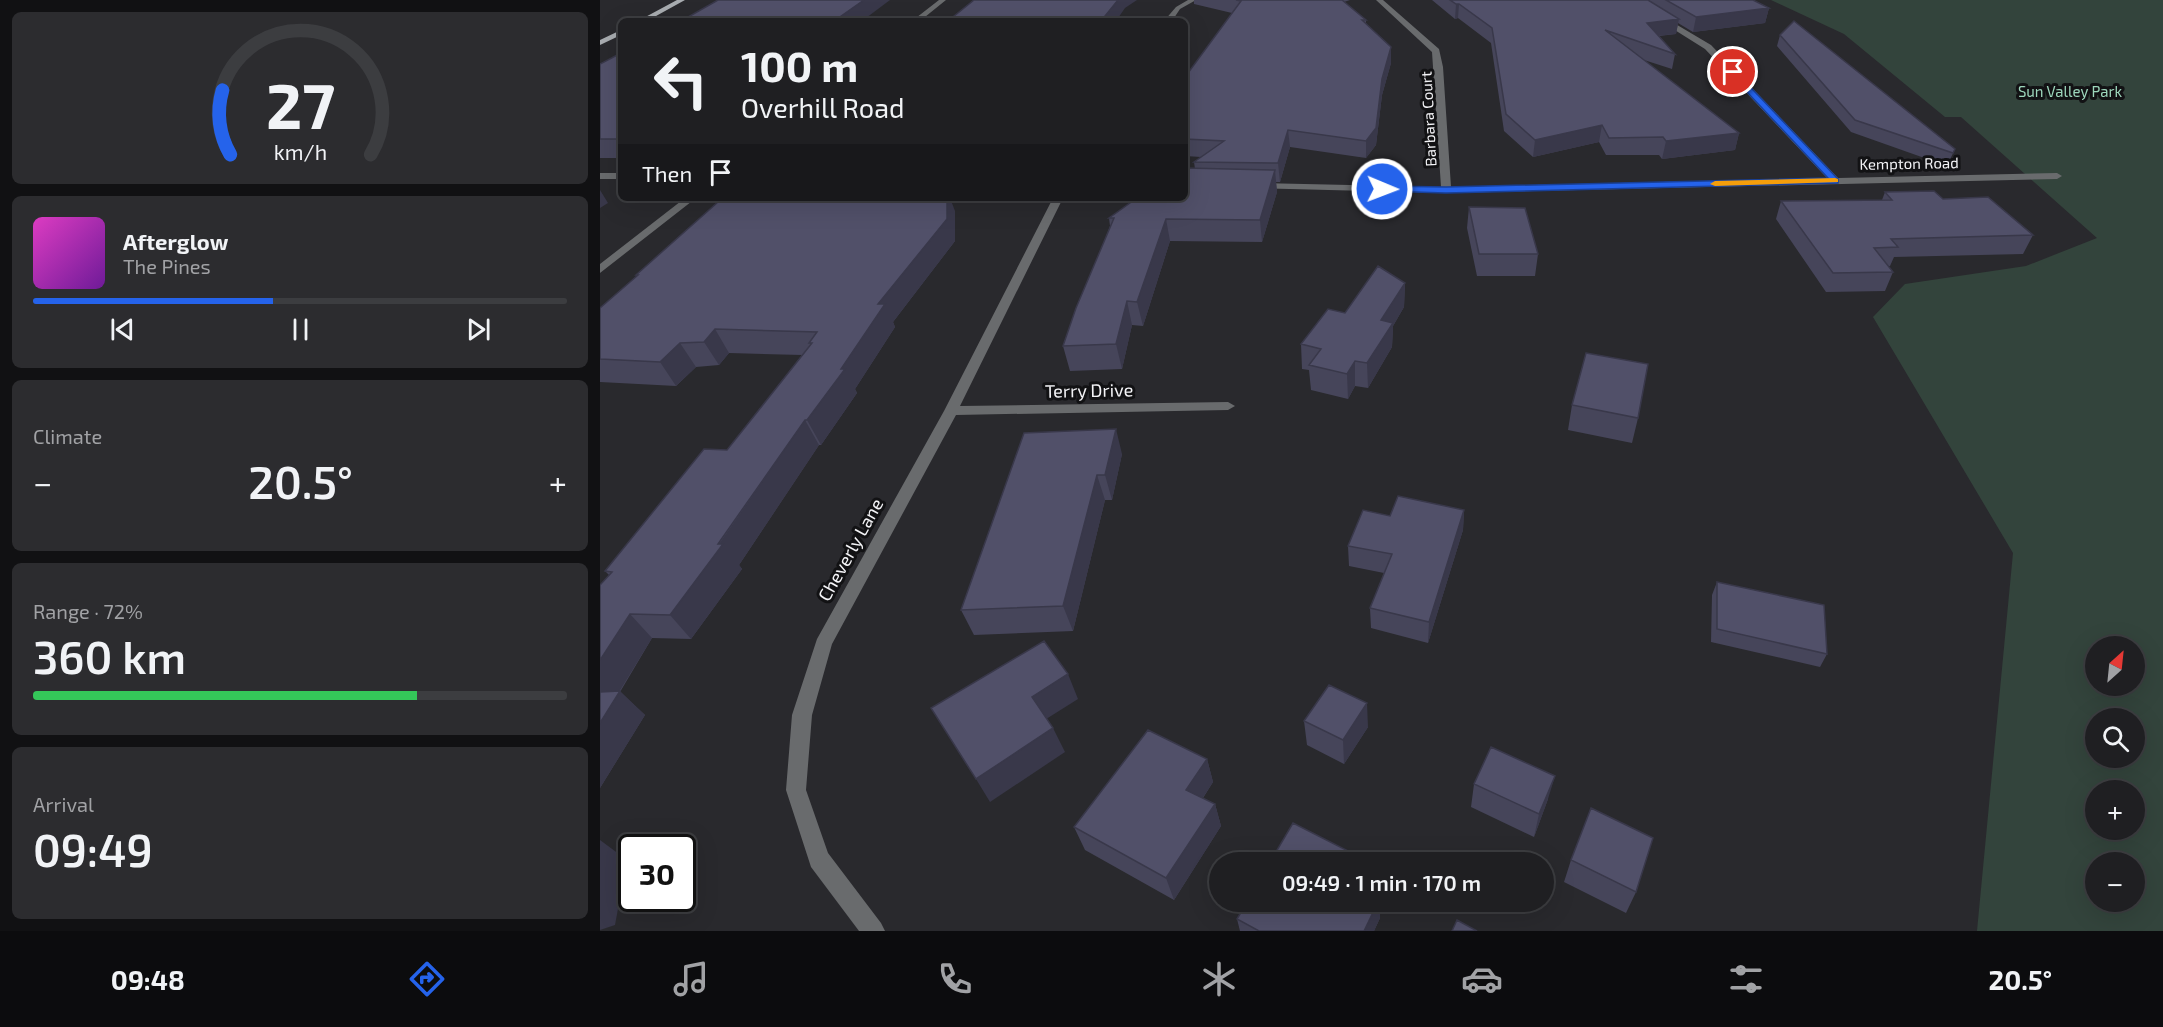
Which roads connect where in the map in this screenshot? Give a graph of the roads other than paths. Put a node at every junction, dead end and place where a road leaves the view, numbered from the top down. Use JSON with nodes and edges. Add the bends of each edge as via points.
{"nodes":[{"id":1,"x":682,"y":0,"type":"edge"},
{"id":2,"x":943,"y":0,"type":"edge"},
{"id":3,"x":1193,"y":0,"type":"edge"},
{"id":4,"x":1379,"y":0,"type":"edge"},
{"id":5,"x":1630,"y":0,"type":"edge"},
{"id":6,"x":648,"y":18,"type":"edge"},
{"id":7,"x":920,"y":18,"type":"edge"},
{"id":8,"x":1170,"y":18,"type":"edge"},
{"id":9,"x":618,"y":34,"type":"edge"},
{"id":10,"x":600,"y":43,"type":"edge"},
{"id":11,"x":600,"y":176,"type":"edge"},
{"id":12,"x":618,"y":176,"type":"edge"},
{"id":13,"x":2057,"y":176,"type":"dead end"},
{"id":14,"x":1835,"y":181,"type":"junction"},
{"id":15,"x":1242,"y":186,"type":"edge"},
{"id":16,"x":1446,"y":190,"type":"junction"},
{"id":17,"x":687,"y":201,"type":"edge"},
{"id":18,"x":1056,"y":201,"type":"edge"},
{"id":19,"x":600,"y":270,"type":"edge"},
{"id":20,"x":1228,"y":406,"type":"dead end"},
{"id":21,"x":951,"y":411,"type":"junction"},
{"id":22,"x":873,"y":931,"type":"edge"}],
"edges":[{"from":1,"to":6,"type":"main road"},
{"from":2,"to":7,"type":"street"},
{"from":3,"to":8,"type":"street","via":[[1178,8]]},
{"from":4,"to":16,"type":"street","name":"Barbara Court","via":[[1436,51]]},
{"from":5,"to":14,"type":"street","via":[[1708,47]]},
{"from":9,"to":10,"type":"main road"},
{"from":11,"to":12,"type":"street"},
{"from":13,"to":14,"type":"street","name":"Kempton Road"},
{"from":14,"to":16,"type":"street","name":"Kempton Road"},
{"from":15,"to":16,"type":"street","name":"Kempton Road"},
{"from":17,"to":19,"type":"street"},
{"from":18,"to":21,"type":"street","name":"Cheverly Lane"},
{"from":20,"to":21,"type":"street","name":"Terry Drive"},
{"from":21,"to":22,"type":"street","name":"Cheverly Lane","via":[[823,644],[802,715],[796,790],[819,859]]}]}
